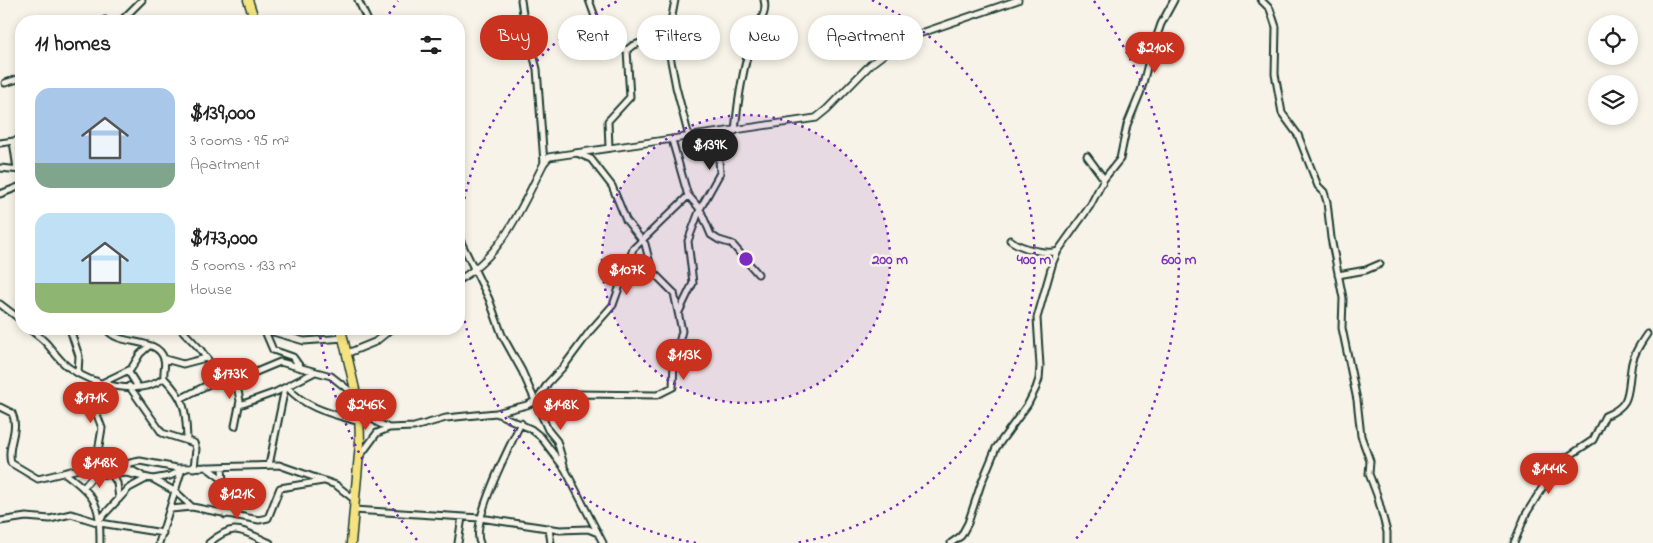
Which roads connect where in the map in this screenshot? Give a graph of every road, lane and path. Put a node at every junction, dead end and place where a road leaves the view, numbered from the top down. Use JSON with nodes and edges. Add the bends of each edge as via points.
{"nodes":[{"id":1,"x":142,"y":0,"type":"edge"},
{"id":2,"x":248,"y":0,"type":"edge"},
{"id":3,"x":358,"y":0,"type":"edge"},
{"id":4,"x":521,"y":0,"type":"edge"},
{"id":5,"x":589,"y":0,"type":"edge"},
{"id":6,"x":675,"y":0,"type":"edge"},
{"id":7,"x":764,"y":0,"type":"edge"},
{"id":8,"x":1018,"y":0,"type":"edge"},
{"id":9,"x":1174,"y":0,"type":"edge"},
{"id":10,"x":1262,"y":0,"type":"edge"},
{"id":11,"x":127,"y":15,"type":"edge"},
{"id":12,"x":253,"y":15,"type":"edge"},
{"id":13,"x":365,"y":15,"type":"edge"},
{"id":14,"x":673,"y":15,"type":"edge"},
{"id":15,"x":637,"y":44,"type":"edge"},
{"id":16,"x":628,"y":50,"type":"junction"},
{"id":17,"x":671,"y":60,"type":"edge"},
{"id":18,"x":15,"y":80,"type":"edge"},
{"id":19,"x":5,"y":83,"type":"dead end"},
{"id":20,"x":735,"y":131,"type":"junction"},
{"id":21,"x":717,"y":132,"type":"junction"},
{"id":22,"x":689,"y":137,"type":"junction"},
{"id":23,"x":672,"y":140,"type":"junction"},
{"id":24,"x":0,"y":141,"type":"edge"},
{"id":25,"x":11,"y":141,"type":"junction"},
{"id":26,"x":15,"y":141,"type":"edge"},
{"id":27,"x":609,"y":148,"type":"junction"},
{"id":28,"x":575,"y":153,"type":"junction"},
{"id":29,"x":15,"y":155,"type":"edge"},
{"id":30,"x":1087,"y":156,"type":"dead end"},
{"id":31,"x":544,"y":162,"type":"junction"},
{"id":32,"x":0,"y":168,"type":"edge"},
{"id":33,"x":15,"y":169,"type":"edge"},
{"id":34,"x":1104,"y":180,"type":"junction"},
{"id":35,"x":15,"y":188,"type":"edge"},
{"id":36,"x":0,"y":194,"type":"edge"},
{"id":37,"x":688,"y":195,"type":"junction"},
{"id":38,"x":700,"y":209,"type":"junction"},
{"id":39,"x":642,"y":240,"type":"junction"},
{"id":40,"x":1010,"y":240,"type":"dead end"},
{"id":41,"x":465,"y":250,"type":"edge"},
{"id":42,"x":1058,"y":251,"type":"junction"},
{"id":43,"x":1380,"y":264,"type":"dead end"},
{"id":44,"x":475,"y":270,"type":"junction"},
{"id":45,"x":758,"y":274,"type":"dead end"},
{"id":46,"x":1338,"y":275,"type":"junction"},
{"id":47,"x":465,"y":276,"type":"edge"},
{"id":48,"x":0,"y":304,"type":"edge"},
{"id":49,"x":680,"y":312,"type":"junction"},
{"id":50,"x":15,"y":315,"type":"edge"},
{"id":51,"x":1647,"y":334,"type":"dead end"},
{"id":52,"x":37,"y":335,"type":"edge"},
{"id":53,"x":72,"y":335,"type":"edge"},
{"id":54,"x":115,"y":335,"type":"edge"},
{"id":55,"x":186,"y":335,"type":"edge"},
{"id":56,"x":266,"y":335,"type":"edge"},
{"id":57,"x":284,"y":335,"type":"edge"},
{"id":58,"x":343,"y":335,"type":"edge"},
{"id":59,"x":384,"y":335,"type":"edge"},
{"id":60,"x":344,"y":338,"type":"junction"},
{"id":61,"x":148,"y":346,"type":"junction"},
{"id":62,"x":348,"y":353,"type":"junction"},
{"id":63,"x":206,"y":358,"type":"junction"},
{"id":64,"x":165,"y":360,"type":"junction"},
{"id":65,"x":301,"y":368,"type":"junction"},
{"id":66,"x":128,"y":371,"type":"junction"},
{"id":67,"x":315,"y":372,"type":"junction"},
{"id":68,"x":78,"y":373,"type":"junction"},
{"id":69,"x":235,"y":375,"type":"junction"},
{"id":70,"x":164,"y":378,"type":"junction"},
{"id":71,"x":221,"y":378,"type":"junction"},
{"id":72,"x":96,"y":381,"type":"junction"},
{"id":73,"x":103,"y":383,"type":"junction"},
{"id":74,"x":129,"y":386,"type":"junction"},
{"id":75,"x":138,"y":386,"type":"junction"},
{"id":76,"x":286,"y":387,"type":"junction"},
{"id":77,"x":358,"y":397,"type":"junction"},
{"id":78,"x":182,"y":398,"type":"junction"},
{"id":79,"x":536,"y":401,"type":"junction"},
{"id":80,"x":240,"y":405,"type":"junction"},
{"id":81,"x":0,"y":407,"type":"edge"},
{"id":82,"x":359,"y":407,"type":"junction"},
{"id":83,"x":496,"y":413,"type":"junction"},
{"id":84,"x":360,"y":422,"type":"junction"},
{"id":85,"x":544,"y":422,"type":"junction"},
{"id":86,"x":521,"y":423,"type":"junction"},
{"id":87,"x":235,"y":426,"type":"dead end"},
{"id":88,"x":389,"y":428,"type":"junction"},
{"id":89,"x":187,"y":440,"type":"junction"},
{"id":90,"x":545,"y":442,"type":"junction"},
{"id":91,"x":101,"y":456,"type":"junction"},
{"id":92,"x":359,"y":457,"type":"junction"},
{"id":93,"x":268,"y":465,"type":"junction"},
{"id":94,"x":126,"y":466,"type":"junction"},
{"id":95,"x":206,"y":467,"type":"junction"},
{"id":96,"x":222,"y":467,"type":"junction"},
{"id":97,"x":187,"y":468,"type":"junction"},
{"id":98,"x":194,"y":468,"type":"junction"},
{"id":99,"x":565,"y":469,"type":"junction"},
{"id":100,"x":96,"y":472,"type":"junction"},
{"id":101,"x":181,"y":472,"type":"junction"},
{"id":102,"x":119,"y":473,"type":"junction"},
{"id":103,"x":66,"y":474,"type":"junction"},
{"id":104,"x":111,"y":475,"type":"junction"},
{"id":105,"x":149,"y":478,"type":"junction"},
{"id":106,"x":222,"y":479,"type":"junction"},
{"id":107,"x":323,"y":481,"type":"junction"},
{"id":108,"x":84,"y":487,"type":"junction"},
{"id":109,"x":176,"y":492,"type":"junction"},
{"id":110,"x":119,"y":499,"type":"junction"},
{"id":111,"x":355,"y":500,"type":"junction"},
{"id":112,"x":192,"y":507,"type":"junction"},
{"id":113,"x":171,"y":509,"type":"junction"},
{"id":114,"x":354,"y":510,"type":"junction"},
{"id":115,"x":225,"y":515,"type":"junction"},
{"id":116,"x":462,"y":517,"type":"junction"},
{"id":117,"x":480,"y":518,"type":"junction"},
{"id":118,"x":0,"y":521,"type":"edge"},
{"id":119,"x":100,"y":521,"type":"junction"},
{"id":120,"x":549,"y":529,"type":"junction"},
{"id":121,"x":163,"y":533,"type":"junction"},
{"id":122,"x":599,"y":534,"type":"junction"},
{"id":123,"x":961,"y":536,"type":"junction"},
{"id":124,"x":100,"y":543,"type":"edge"},
{"id":125,"x":159,"y":543,"type":"edge"},
{"id":126,"x":209,"y":543,"type":"edge"},
{"id":127,"x":270,"y":543,"type":"edge"},
{"id":128,"x":351,"y":543,"type":"edge"},
{"id":129,"x":458,"y":543,"type":"edge"},
{"id":130,"x":480,"y":543,"type":"edge"},
{"id":131,"x":551,"y":543,"type":"edge"},
{"id":132,"x":603,"y":543,"type":"edge"},
{"id":133,"x":951,"y":543,"type":"edge"},
{"id":134,"x":960,"y":543,"type":"edge"},
{"id":135,"x":1387,"y":543,"type":"edge"},
{"id":136,"x":1514,"y":543,"type":"edge"}],
"edges":[{"from":1,"to":11,"type":"street"},
{"from":2,"to":12,"type":"highway"},
{"from":3,"to":13,"type":"street"},
{"from":4,"to":31,"type":"street","via":[[537,69]]},
{"from":5,"to":16,"type":"street","via":[[599,28],[618,48]]},
{"from":6,"to":14,"type":"street"},
{"from":7,"to":20,"type":"street","via":[[764,15],[754,33],[740,85]]},
{"from":8,"to":20,"type":"street","via":[[904,39],[871,64],[828,110],[816,118]]},
{"from":9,"to":34,"type":"street","via":[[1150,56],[1141,91],[1127,125],[1120,159]]},
{"from":10,"to":46,"type":"street","via":[[1270,9],[1276,26],[1275,74],[1282,113],[1298,135],[1318,186],[1324,192]]},
{"from":15,"to":16,"type":"street"},
{"from":16,"to":27,"type":"street","via":[[630,97],[608,122]]},
{"from":17,"to":22,"type":"street"},
{"from":18,"to":19,"type":"street"},
{"from":20,"to":21,"type":"street"},
{"from":21,"to":22,"type":"street"},
{"from":21,"to":38,"type":"street","via":[[720,173]]},
{"from":22,"to":23,"type":"street"},
{"from":23,"to":27,"type":"street"},
{"from":23,"to":37,"type":"street"},
{"from":24,"to":25,"type":"street"},
{"from":25,"to":26,"type":"street"},
{"from":25,"to":29,"type":"street"},
{"from":27,"to":28,"type":"street"},
{"from":28,"to":31,"type":"street","via":[[556,155]]},
{"from":28,"to":39,"type":"street","via":[[594,163],[612,186],[626,220]]},
{"from":30,"to":34,"type":"street"},
{"from":31,"to":44,"type":"street","via":[[499,246]]},
{"from":32,"to":33,"type":"street"},
{"from":34,"to":42,"type":"street"},
{"from":35,"to":36,"type":"street"},
{"from":37,"to":38,"type":"street"},
{"from":37,"to":39,"type":"street"},
{"from":38,"to":45,"type":"street","via":[[714,238],[732,244]]},
{"from":38,"to":49,"type":"street","via":[[687,246],[693,283]]},
{"from":39,"to":49,"type":"street","via":[[649,266],[672,289]]},
{"from":39,"to":79,"type":"street","via":[[629,256],[613,305]]},
{"from":40,"to":42,"type":"street","via":[[1040,252]]},
{"from":41,"to":44,"type":"street"},
{"from":42,"to":123,"type":"street","via":[[1037,318],[1039,379],[1028,404],[989,462]]},
{"from":43,"to":46,"type":"street"},
{"from":44,"to":47,"type":"street"},
{"from":44,"to":79,"type":"street","via":[[502,335]]},
{"from":46,"to":135,"type":"street","via":[[1344,308],[1343,334],[1361,436],[1370,462],[1369,474],[1378,495]]},
{"from":48,"to":50,"type":"street"},
{"from":49,"to":79,"type":"street","via":[[682,331],[672,388],[657,395],[580,394]]},
{"from":51,"to":136,"type":"street","via":[[1634,356],[1627,399],[1617,411],[1605,416],[1593,440],[1566,458],[1544,485],[1526,514]]},
{"from":52,"to":68,"type":"street"},
{"from":53,"to":68,"type":"street","via":[[80,356]]},
{"from":54,"to":61,"type":"street"},
{"from":55,"to":63,"type":"street"},
{"from":56,"to":65,"type":"street","via":[[273,350],[293,357]]},
{"from":57,"to":60,"type":"street","via":[[304,341]]},
{"from":58,"to":60,"type":"highway"},
{"from":59,"to":62,"type":"street"},
{"from":60,"to":62,"type":"highway"},
{"from":61,"to":64,"type":"street","via":[[162,354]]},
{"from":61,"to":66,"type":"street"},
{"from":62,"to":77,"type":"highway"},
{"from":63,"to":64,"type":"street","via":[[183,364]]},
{"from":63,"to":71,"type":"street"},
{"from":64,"to":70,"type":"street"},
{"from":65,"to":67,"type":"street"},
{"from":65,"to":69,"type":"street","via":[[280,362],[256,372]]},
{"from":66,"to":73,"type":"street"},
{"from":66,"to":75,"type":"street"},
{"from":67,"to":76,"type":"street"},
{"from":67,"to":77,"type":"street","via":[[338,381]]},
{"from":68,"to":72,"type":"street"},
{"from":69,"to":71,"type":"street"},
{"from":69,"to":80,"type":"street"},
{"from":70,"to":75,"type":"street","via":[[152,386]]},
{"from":70,"to":78,"type":"street"},
{"from":71,"to":78,"type":"street"},
{"from":72,"to":73,"type":"street"},
{"from":72,"to":91,"type":"street","via":[[93,404],[102,428]]},
{"from":73,"to":74,"type":"street"},
{"from":74,"to":75,"type":"street"},
{"from":74,"to":89,"type":"street","via":[[162,433]]},
{"from":76,"to":80,"type":"street"},
{"from":76,"to":84,"type":"street","via":[[310,406]]},
{"from":76,"to":93,"type":"street"},
{"from":77,"to":82,"type":"highway"},
{"from":78,"to":89,"type":"street"},
{"from":79,"to":83,"type":"street"},
{"from":79,"to":85,"type":"street"},
{"from":80,"to":87,"type":"street"},
{"from":81,"to":103,"type":"street","via":[[12,413],[15,422],[11,463],[38,479]]},
{"from":82,"to":84,"type":"highway"},
{"from":82,"to":88,"type":"street"},
{"from":83,"to":86,"type":"street"},
{"from":83,"to":88,"type":"street"},
{"from":84,"to":92,"type":"highway"},
{"from":85,"to":90,"type":"street"},
{"from":85,"to":99,"type":"street","via":[[557,441]]},
{"from":86,"to":90,"type":"street"},
{"from":86,"to":117,"type":"street"},
{"from":88,"to":92,"type":"street","via":[[377,432]]},
{"from":89,"to":98,"type":"street","via":[[195,445]]},
{"from":90,"to":99,"type":"street"},
{"from":91,"to":94,"type":"street"},
{"from":91,"to":100,"type":"street"},
{"from":91,"to":104,"type":"street"},
{"from":92,"to":111,"type":"highway"},
{"from":93,"to":96,"type":"street"},
{"from":93,"to":107,"type":"street","via":[[290,468]]},
{"from":94,"to":97,"type":"street","via":[[140,461]]},
{"from":94,"to":102,"type":"street"},
{"from":94,"to":105,"type":"street"},
{"from":95,"to":96,"type":"street"},
{"from":95,"to":98,"type":"street"},
{"from":95,"to":106,"type":"street"},
{"from":96,"to":106,"type":"street"},
{"from":97,"to":98,"type":"street"},
{"from":97,"to":101,"type":"street"},
{"from":99,"to":122,"type":"street"},
{"from":100,"to":103,"type":"street","via":[[83,468]]},
{"from":100,"to":104,"type":"street"},
{"from":100,"to":108,"type":"street"},
{"from":101,"to":105,"type":"street"},
{"from":101,"to":109,"type":"street"},
{"from":102,"to":104,"type":"street"},
{"from":102,"to":105,"type":"street"},
{"from":103,"to":108,"type":"street"},
{"from":104,"to":110,"type":"street","via":[[117,483]]},
{"from":105,"to":109,"type":"street"},
{"from":105,"to":110,"type":"street","via":[[134,484]]},
{"from":106,"to":115,"type":"street"},
{"from":107,"to":111,"type":"street","via":[[342,488]]},
{"from":107,"to":115,"type":"street","via":[[280,488],[273,510],[264,520]]},
{"from":108,"to":119,"type":"street","via":[[96,503]]},
{"from":109,"to":112,"type":"street"},
{"from":109,"to":113,"type":"street"},
{"from":110,"to":119,"type":"street"},
{"from":111,"to":114,"type":"highway"},
{"from":112,"to":113,"type":"street"},
{"from":112,"to":115,"type":"street"},
{"from":113,"to":121,"type":"street"},
{"from":114,"to":116,"type":"street"},
{"from":114,"to":128,"type":"highway"},
{"from":116,"to":117,"type":"street"},
{"from":116,"to":129,"type":"street"},
{"from":117,"to":120,"type":"street"},
{"from":117,"to":130,"type":"street"},
{"from":118,"to":119,"type":"street","via":[[26,517],[50,519],[67,514]]},
{"from":119,"to":121,"type":"street"},
{"from":119,"to":124,"type":"street"},
{"from":120,"to":122,"type":"street","via":[[588,529]]},
{"from":120,"to":131,"type":"street"},
{"from":121,"to":125,"type":"street"},
{"from":122,"to":132,"type":"street"},
{"from":123,"to":133,"type":"street"},
{"from":123,"to":134,"type":"street"},
{"from":126,"to":127,"type":"street","via":[[229,529]]}]}
